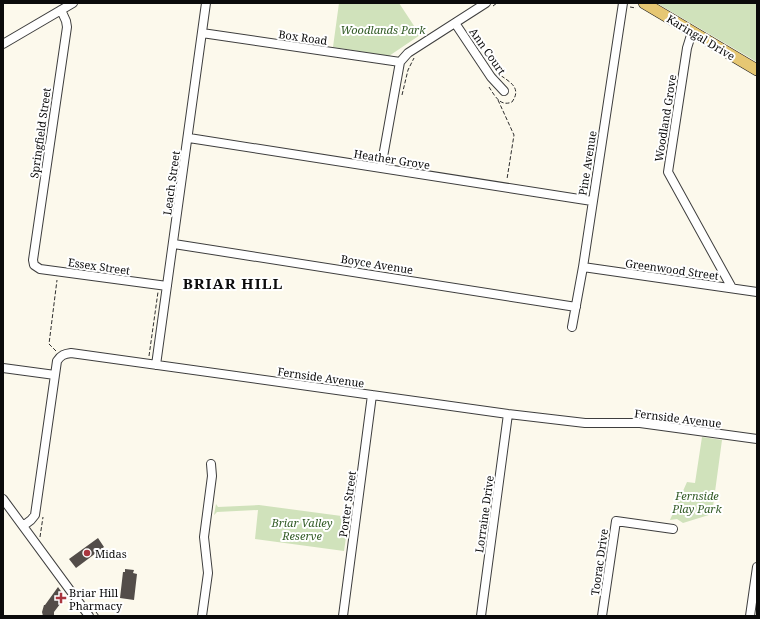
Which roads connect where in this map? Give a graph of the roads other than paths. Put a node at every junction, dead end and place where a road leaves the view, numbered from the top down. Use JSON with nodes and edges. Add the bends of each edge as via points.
{"nodes":[{"id":1,"x":73,"y":3,"type":"edge"},
{"id":2,"x":206,"y":3,"type":"edge"},
{"id":3,"x":623,"y":3,"type":"edge"},
{"id":4,"x":644,"y":3,"type":"edge"},
{"id":5,"x":484,"y":5,"type":"edge"},
{"id":6,"x":61,"y":10,"type":"junction"},
{"id":7,"x":455,"y":24,"type":"junction"},
{"id":8,"x":692,"y":32,"type":"junction"},
{"id":9,"x":202,"y":33,"type":"junction"},
{"id":10,"x":3,"y":44,"type":"edge"},
{"id":11,"x":400,"y":62,"type":"junction"},
{"id":12,"x":757,"y":70,"type":"edge"},
{"id":13,"x":504,"y":91,"type":"dead end"},
{"id":14,"x":188,"y":138,"type":"junction"},
{"id":15,"x":381,"y":168,"type":"junction"},
{"id":16,"x":592,"y":201,"type":"junction"},
{"id":17,"x":174,"y":244,"type":"junction"},
{"id":18,"x":33,"y":260,"type":"joint"},
{"id":19,"x":583,"y":267,"type":"junction"},
{"id":20,"x":167,"y":286,"type":"junction"},
{"id":21,"x":732,"y":288,"type":"junction"},
{"id":22,"x":757,"y":292,"type":"edge"},
{"id":23,"x":576,"y":307,"type":"junction"},
{"id":24,"x":572,"y":327,"type":"dead end"},
{"id":25,"x":157,"y":361,"type":"junction"},
{"id":26,"x":3,"y":368,"type":"edge"},
{"id":27,"x":55,"y":375,"type":"junction"},
{"id":28,"x":372,"y":395,"type":"junction"},
{"id":29,"x":508,"y":414,"type":"junction"},
{"id":30,"x":757,"y":439,"type":"edge"},
{"id":31,"x":211,"y":464,"type":"dead end"},
{"id":32,"x":3,"y":499,"type":"edge"},
{"id":33,"x":23,"y":526,"type":"junction"},
{"id":34,"x":673,"y":529,"type":"dead end"},
{"id":35,"x":757,"y":567,"type":"edge"},
{"id":36,"x":754,"y":607,"type":"edge"},
{"id":37,"x":89,"y":616,"type":"edge"},
{"id":38,"x":202,"y":616,"type":"edge"},
{"id":39,"x":343,"y":616,"type":"edge"},
{"id":40,"x":481,"y":616,"type":"edge"},
{"id":41,"x":602,"y":616,"type":"edge"},
{"id":42,"x":750,"y":616,"type":"edge"}],
"edges":[{"from":1,"to":6,"type":"street"},
{"from":2,"to":9,"type":"street","name":"Leach Street"},
{"from":3,"to":16,"type":"street","name":"Pine Avenue"},
{"from":4,"to":8,"type":"main road","name":"Karingal Drive"},
{"from":5,"to":7,"type":"street"},
{"from":6,"to":10,"type":"street"},
{"from":6,"to":18,"type":"street","name":"Springfield Street","via":[[67,27]]},
{"from":7,"to":11,"type":"street","via":[[408,53]]},
{"from":7,"to":13,"type":"street","name":"Ann Court","via":[[491,77]]},
{"from":8,"to":12,"type":"main road","name":"Karingal Drive"},
{"from":8,"to":21,"type":"street","name":"Woodland Grove","via":[[687,48],[668,172]]},
{"from":9,"to":11,"type":"street","name":"Box Road"},
{"from":9,"to":14,"type":"street","name":"Leach Street"},
{"from":11,"to":15,"type":"street"},
{"from":14,"to":15,"type":"street","name":"Heather Grove"},
{"from":14,"to":17,"type":"street","name":"Leach Street"},
{"from":15,"to":16,"type":"street","name":"Heather Grove"},
{"from":16,"to":19,"type":"street","name":"Pine Avenue"},
{"from":17,"to":20,"type":"street","name":"Leach Street"},
{"from":17,"to":23,"type":"street","name":"Boyce Avenue"},
{"from":18,"to":20,"type":"street","name":"Essex Street","via":[[34,265],[40,269]]},
{"from":19,"to":21,"type":"street","name":"Greenwood Street"},
{"from":19,"to":23,"type":"street","name":"Pine Avenue"},
{"from":20,"to":25,"type":"street","name":"Leach Street"},
{"from":21,"to":22,"type":"street","name":"Greenwood Street"},
{"from":23,"to":24,"type":"street","name":"Pine Avenue"},
{"from":25,"to":27,"type":"street","name":"Fernside Avenue","via":[[65,353],[57,361]]},
{"from":25,"to":28,"type":"street","name":"Fernside Avenue"},
{"from":26,"to":27,"type":"street"},
{"from":27,"to":33,"type":"street","name":"Fernside Avenue","via":[[35,515]]},
{"from":28,"to":29,"type":"street","name":"Fernside Avenue"},
{"from":28,"to":39,"type":"street","name":"Porter Street"},
{"from":29,"to":30,"type":"street","name":"Fernside Avenue","via":[[585,423],[640,423]]},
{"from":29,"to":40,"type":"street","name":"Lorraine Drive"},
{"from":31,"to":38,"type":"street","via":[[212,476],[204,537],[208,573]]},
{"from":32,"to":33,"type":"street"},
{"from":33,"to":37,"type":"street"},
{"from":34,"to":41,"type":"street","name":"Toorac Drive","via":[[616,521]]},
{"from":35,"to":36,"type":"street"},
{"from":36,"to":42,"type":"street"}]}
